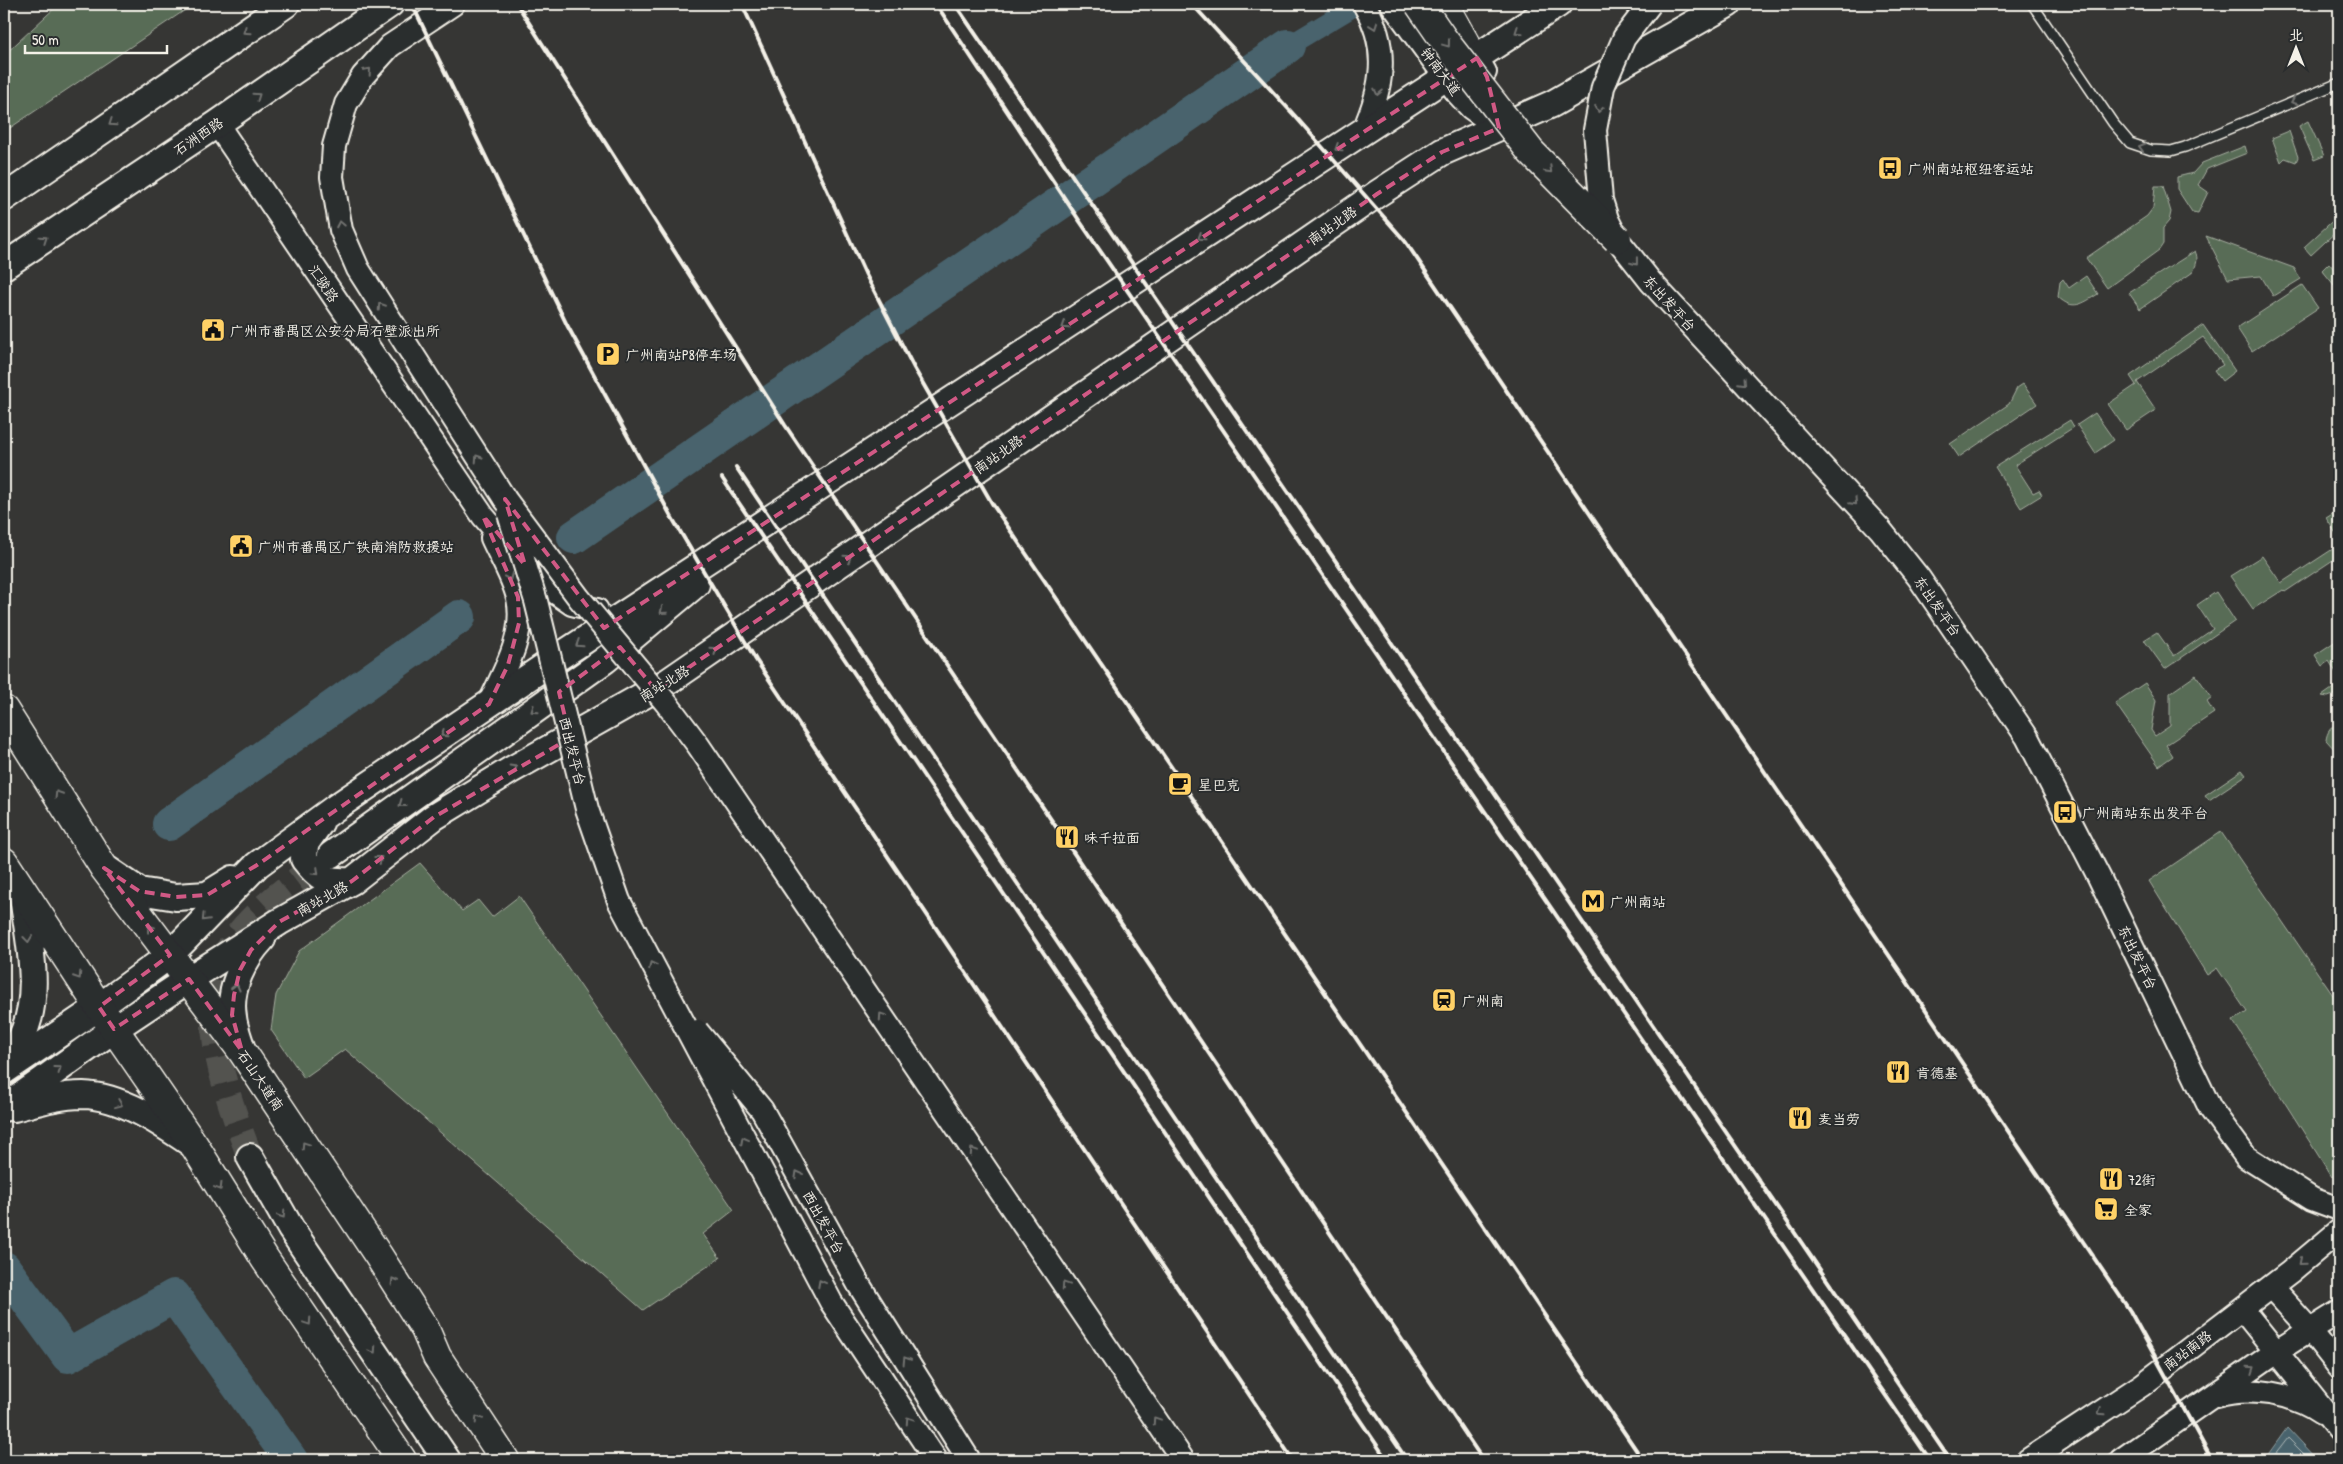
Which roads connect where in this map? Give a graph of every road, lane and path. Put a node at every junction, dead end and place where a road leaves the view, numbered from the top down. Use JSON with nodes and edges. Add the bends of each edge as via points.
{"nodes":[{"id":1,"x":286,"y":4,"type":"edge"},
{"id":2,"x":390,"y":4,"type":"edge"},
{"id":3,"x":453,"y":4,"type":"edge"},
{"id":4,"x":1364,"y":4,"type":"edge"},
{"id":5,"x":1447,"y":4,"type":"edge"},
{"id":6,"x":1558,"y":4,"type":"edge"},
{"id":7,"x":1650,"y":4,"type":"edge"},
{"id":8,"x":1728,"y":4,"type":"edge"},
{"id":9,"x":2032,"y":4,"type":"edge"},
{"id":10,"x":1404,"y":8,"type":"edge"},
{"id":11,"x":1478,"y":58,"type":"junction"},
{"id":12,"x":1445,"y":78,"type":"junction"},
{"id":13,"x":2339,"y":83,"type":"edge"},
{"id":14,"x":217,"y":124,"type":"junction"},
{"id":15,"x":1499,"y":128,"type":"junction"},
{"id":16,"x":1363,"y":132,"type":"junction"},
{"id":17,"x":4,"y":198,"type":"edge"},
{"id":18,"x":1617,"y":239,"type":"junction"},
{"id":19,"x":4,"y":266,"type":"edge"},
{"id":20,"x":505,"y":499,"type":"junction"},
{"id":21,"x":795,"y":502,"type":"junction"},
{"id":22,"x":483,"y":516,"type":"junction"},
{"id":23,"x":660,"y":591,"type":"junction"},
{"id":24,"x":489,"y":704,"type":"junction"},
{"id":25,"x":4,"y":710,"type":"edge"},
{"id":26,"x":324,"y":817,"type":"junction"},
{"id":27,"x":331,"y":855,"type":"tunnel mouth"},
{"id":28,"x":4,"y":862,"type":"edge"},
{"id":29,"x":257,"y":865,"type":"junction"},
{"id":30,"x":104,"y":868,"type":"junction"},
{"id":31,"x":352,"y":881,"type":"junction"},
{"id":32,"x":22,"y":890,"type":"junction"},
{"id":33,"x":279,"y":922,"type":"junction"},
{"id":34,"x":170,"y":954,"type":"junction"},
{"id":35,"x":189,"y":979,"type":"junction"},
{"id":36,"x":666,"y":993,"type":"junction"},
{"id":37,"x":99,"y":1007,"type":"junction"},
{"id":38,"x":114,"y":1029,"type":"junction"},
{"id":39,"x":242,"y":1051,"type":"junction"},
{"id":40,"x":4,"y":1062,"type":"edge"},
{"id":41,"x":4,"y":1070,"type":"edge"},
{"id":42,"x":4,"y":1109,"type":"edge"},
{"id":43,"x":194,"y":1145,"type":"junction"},
{"id":44,"x":250,"y":1157,"type":"tunnel mouth"},
{"id":45,"x":2339,"y":1209,"type":"edge"},
{"id":46,"x":2339,"y":1231,"type":"edge"},
{"id":47,"x":2271,"y":1287,"type":"junction"},
{"id":48,"x":2242,"y":1309,"type":"junction"},
{"id":49,"x":2339,"y":1312,"type":"edge"},
{"id":50,"x":2310,"y":1330,"type":"junction"},
{"id":51,"x":2277,"y":1351,"type":"junction"},
{"id":52,"x":2339,"y":1366,"type":"edge"},
{"id":53,"x":2205,"y":1400,"type":"junction"},
{"id":54,"x":2336,"y":1426,"type":"edge"},
{"id":55,"x":402,"y":1460,"type":"edge"},
{"id":56,"x":447,"y":1460,"type":"edge"},
{"id":57,"x":505,"y":1460,"type":"edge"},
{"id":58,"x":936,"y":1460,"type":"edge"},
{"id":59,"x":969,"y":1460,"type":"edge"},
{"id":60,"x":1183,"y":1460,"type":"edge"},
{"id":61,"x":2028,"y":1460,"type":"edge"},
{"id":62,"x":2121,"y":1460,"type":"edge"}],
"edges":[{"from":1,"to":17,"type":"main road","one_way":true},
{"from":14,"to":2,"type":"main road","name":"石洲西路","one_way":true},
{"from":20,"to":3,"type":"street","one_way":true,"via":[[358,269],[341,230],[332,178],[334,146],[346,104],[363,76],[390,46]]},
{"from":4,"to":16,"type":"street","one_way":true,"via":[[1381,50],[1381,78]]},
{"from":5,"to":11,"type":"street"},
{"from":6,"to":11,"type":"main road","one_way":true},
{"from":7,"to":18,"type":"street","name":"东出发平台","one_way":true,"bridge":true,"via":[[1624,38],[1603,87],[1595,130],[1601,200]]},
{"from":8,"to":15,"type":"main road","name":"南站北路","via":[[1552,104]]},
{"from":13,"to":9,"type":"lane","one_way":true,"via":[[2185,147],[2171,151],[2152,150],[2130,144]]},
{"from":10,"to":12,"type":"street","name":"钟南大道"},
{"from":10,"to":18,"type":"main road","one_way":true,"bridge":true,"via":[[1444,40],[1530,152]]},
{"from":11,"to":12,"type":"main road"},
{"from":11,"to":15,"type":"street","via":[[1487,77]]},
{"from":12,"to":15,"type":"street","name":"钟南大道","via":[[1471,108]]},
{"from":12,"to":16,"type":"main road"},
{"from":19,"to":14,"type":"main road","name":"石洲西路","one_way":true},
{"from":14,"to":22,"type":"street","name":"汇骏路"},
{"from":31,"to":15,"type":"main road","name":"南站北路","one_way":true,"via":[[434,817],[670,681],[1377,194],[1442,152]]},
{"from":16,"to":21,"type":"main road","one_way":true},
{"from":18,"to":45,"type":"street","name":"东出发平台","one_way":true,"bridge":true,"via":[[1656,288],[1880,530],[1918,578],[2000,697],[2027,737],[2099,877],[2210,1108],[2225,1130],[2246,1157],[2312,1199]]},
{"from":36,"to":20,"type":"street","name":"西出发平台","one_way":true,"bridge":true,"via":[[619,901],[587,809],[536,601]]},
{"from":60,"to":20,"type":"street","one_way":true,"bridge":true,"via":[[698,745],[579,598]]},
{"from":21,"to":23,"type":"main road"},
{"from":21,"to":27,"type":"main road","one_way":true,"via":[[605,660]]},
{"from":22,"to":23,"type":"street","via":[[539,581],[572,604],[608,611]]},
{"from":22,"to":24,"type":"street","one_way":true,"via":[[518,598],[519,623],[508,665]]},
{"from":23,"to":24,"type":"main road","one_way":true},
{"from":24,"to":26,"type":"main road","one_way":true},
{"from":30,"to":25,"type":"main road","name":"石山大道南","one_way":true},
{"from":26,"to":29,"type":"main road"},
{"from":26,"to":31,"type":"main road","one_way":true,"via":[[305,844],[304,858],[317,875],[329,882]]},
{"from":28,"to":32,"type":"main road"},
{"from":29,"to":30,"type":"main road","via":[[206,895],[176,897],[139,891]]},
{"from":29,"to":34,"type":"main road","one_way":true},
{"from":34,"to":30,"type":"main road","name":"石山大道南","one_way":true},
{"from":31,"to":33,"type":"main road","name":"南站北路"},
{"from":32,"to":37,"type":"main road","one_way":true},
{"from":32,"to":40,"type":"main road","one_way":true,"via":[[33,998],[18,1043]]},
{"from":33,"to":35,"type":"main road"},
{"from":39,"to":33,"type":"main road","one_way":true,"via":[[232,1015],[240,970],[251,950]]},
{"from":34,"to":35,"type":"main road","name":"石山大道南"},
{"from":34,"to":37,"type":"main road"},
{"from":35,"to":38,"type":"main road"},
{"from":35,"to":39,"type":"main road","name":"石山大道南"},
{"from":58,"to":36,"type":"street","name":"西出发平台","one_way":true,"bridge":true,"via":[[831,1302]]},
{"from":59,"to":36,"type":"street","name":"西出发平台","one_way":true,"bridge":true,"via":[[859,1285],[762,1110]]},
{"from":37,"to":38,"type":"main road"},
{"from":37,"to":41,"type":"main road"},
{"from":42,"to":38,"type":"main road","one_way":true},
{"from":38,"to":43,"type":"main road"},
{"from":57,"to":39,"type":"main road","name":"石山大道南","one_way":true,"via":[[437,1357],[426,1329]]},
{"from":42,"to":43,"type":"main road","one_way":true,"via":[[61,1096],[84,1095],[110,1100],[137,1111]]},
{"from":43,"to":55,"type":"main road","one_way":true,"via":[[265,1259]]},
{"from":44,"to":56,"type":"main road","one_way":true,"via":[[291,1229]]},
{"from":46,"to":47,"type":"street","name":"南站南路","one_way":true},
{"from":47,"to":48,"type":"street","name":"南站南路"},
{"from":47,"to":50,"type":"street"},
{"from":48,"to":51,"type":"street"},
{"from":48,"to":61,"type":"street","name":"南站南路","one_way":true,"via":[[2142,1385]]},
{"from":49,"to":50,"type":"street"},
{"from":50,"to":51,"type":"street"},
{"from":50,"to":52,"type":"street"},
{"from":53,"to":51,"type":"street","one_way":true},
{"from":51,"to":54,"type":"street"},
{"from":53,"to":54,"type":"street","via":[[2247,1391],[2289,1397],[2310,1406]]},
{"from":53,"to":62,"type":"street"}]}
